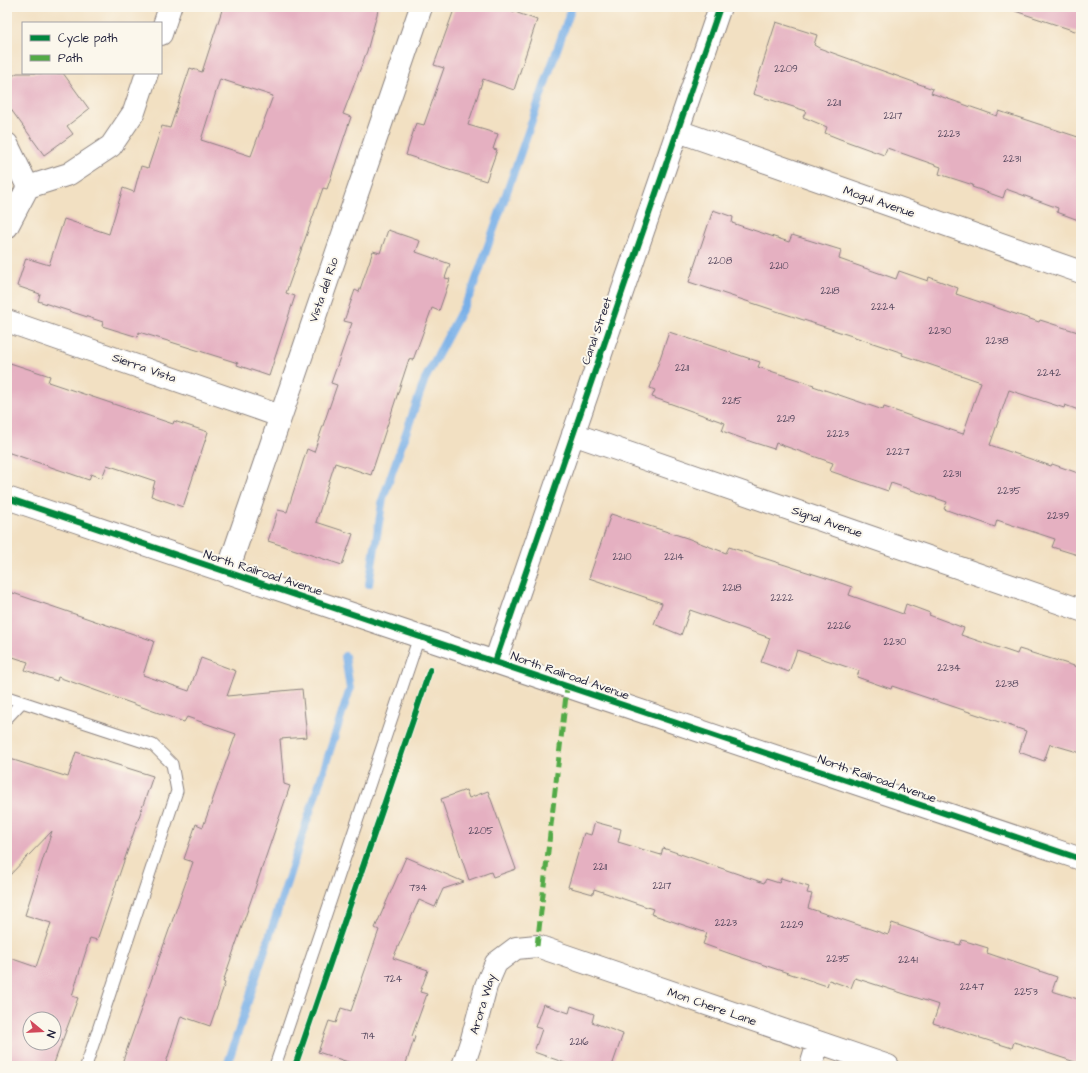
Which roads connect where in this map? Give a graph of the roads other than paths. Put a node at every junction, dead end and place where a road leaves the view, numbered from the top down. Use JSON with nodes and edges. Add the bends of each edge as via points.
{"nodes":[{"id":1,"x":170,"y":7,"type":"edge"},
{"id":2,"x":421,"y":7,"type":"edge"},
{"id":3,"x":720,"y":7,"type":"edge"},
{"id":4,"x":162,"y":31,"type":"edge"},
{"id":5,"x":148,"y":74,"type":"edge"},
{"id":6,"x":678,"y":131,"type":"junction"},
{"id":7,"x":7,"y":144,"type":"edge"},
{"id":8,"x":28,"y":188,"type":"junction"},
{"id":9,"x":7,"y":227,"type":"edge"},
{"id":10,"x":1081,"y":272,"type":"edge"},
{"id":11,"x":7,"y":321,"type":"edge"},
{"id":12,"x":280,"y":416,"type":"junction"},
{"id":13,"x":573,"y":434,"type":"junction"},
{"id":14,"x":7,"y":498,"type":"edge"},
{"id":15,"x":227,"y":573,"type":"junction"},
{"id":16,"x":1081,"y":610,"type":"edge"},
{"id":17,"x":419,"y":637,"type":"junction"},
{"id":18,"x":495,"y":662,"type":"junction"},
{"id":19,"x":7,"y":697,"type":"edge"},
{"id":20,"x":22,"y":702,"type":"junction"},
{"id":21,"x":7,"y":718,"type":"edge"},
{"id":22,"x":1081,"y":859,"type":"edge"},
{"id":23,"x":537,"y":946,"type":"joint"},
{"id":24,"x":818,"y":1043,"type":"junction"},
{"id":25,"x":86,"y":1066,"type":"edge"},
{"id":26,"x":275,"y":1066,"type":"edge"},
{"id":27,"x":463,"y":1066,"type":"edge"},
{"id":28,"x":811,"y":1066,"type":"edge"},
{"id":29,"x":888,"y":1066,"type":"edge"}],
"edges":[{"from":1,"to":4,"type":"street"},
{"from":2,"to":12,"type":"street","name":"Vista del Rio"},
{"from":3,"to":6,"type":"street","name":"Canal Street"},
{"from":5,"to":8,"type":"street","via":[[134,112],[112,146],[69,174]]},
{"from":6,"to":10,"type":"street","name":"Mogul Avenue"},
{"from":6,"to":13,"type":"street","name":"Canal Street"},
{"from":7,"to":8,"type":"street"},
{"from":8,"to":9,"type":"street"},
{"from":11,"to":12,"type":"street","name":"Sierra Vista"},
{"from":12,"to":15,"type":"street","name":"Vista del Rio"},
{"from":13,"to":16,"type":"street","name":"Signal Avenue"},
{"from":13,"to":18,"type":"street","name":"Canal Street"},
{"from":14,"to":15,"type":"street","name":"North Railroad Avenue"},
{"from":15,"to":17,"type":"street","name":"North Railroad Avenue"},
{"from":17,"to":18,"type":"street","name":"North Railroad Avenue"},
{"from":17,"to":26,"type":"lane"},
{"from":18,"to":22,"type":"street","name":"North Railroad Avenue"},
{"from":19,"to":20,"type":"lane"},
{"from":20,"to":21,"type":"lane"},
{"from":20,"to":25,"type":"lane","via":[[153,745],[172,764],[177,791]]},
{"from":23,"to":24,"type":"street","name":"Mon Chere Lane"},
{"from":23,"to":27,"type":"street","name":"Arora Way","via":[[516,948],[496,963],[486,986]]},
{"from":24,"to":28,"type":"street"},
{"from":24,"to":29,"type":"street","name":"Mon Chere Lane"}]}
